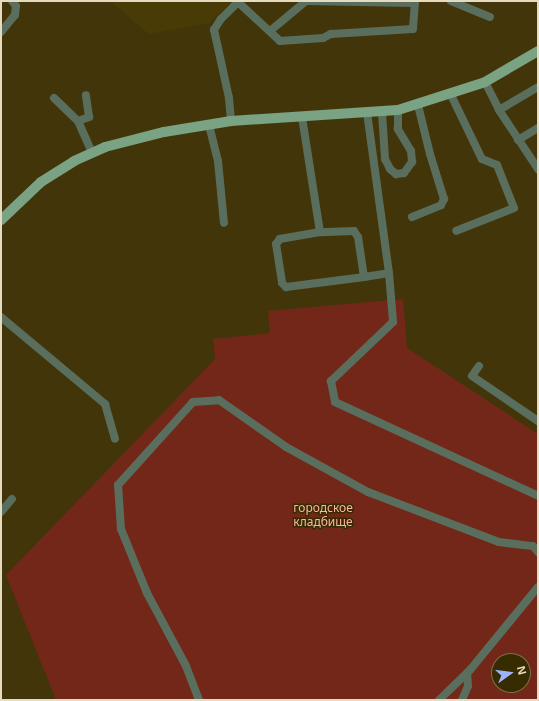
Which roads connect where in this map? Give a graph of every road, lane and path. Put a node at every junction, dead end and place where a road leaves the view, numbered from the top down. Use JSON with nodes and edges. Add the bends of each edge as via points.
{"nodes":[{"id":1,"x":12,"y":1,"type":"edge"},
{"id":2,"x":451,"y":1,"type":"edge"},
{"id":3,"x":238,"y":2,"type":"edge"},
{"id":4,"x":415,"y":2,"type":"edge"},
{"id":5,"x":490,"y":17,"type":"dead end"},
{"id":6,"x":270,"y":31,"type":"junction"},
{"id":7,"x":1,"y":32,"type":"edge"},
{"id":8,"x":538,"y":52,"type":"edge"},
{"id":9,"x":485,"y":82,"type":"junction"},
{"id":10,"x":538,"y":87,"type":"edge"},
{"id":11,"x":86,"y":95,"type":"dead end"},
{"id":12,"x":451,"y":95,"type":"junction"},
{"id":13,"x":54,"y":98,"type":"dead end"},
{"id":14,"x":418,"y":105,"type":"junction"},
{"id":15,"x":398,"y":110,"type":"junction"},
{"id":16,"x":499,"y":110,"type":"junction"},
{"id":17,"x":382,"y":112,"type":"junction"},
{"id":18,"x":367,"y":113,"type":"junction"},
{"id":19,"x":302,"y":117,"type":"junction"},
{"id":20,"x":78,"y":121,"type":"junction"},
{"id":21,"x":231,"y":121,"type":"junction"},
{"id":22,"x":209,"y":125,"type":"junction"},
{"id":23,"x":538,"y":128,"type":"edge"},
{"id":24,"x":518,"y":140,"type":"junction"},
{"id":25,"x":92,"y":152,"type":"junction"},
{"id":26,"x":538,"y":169,"type":"edge"},
{"id":27,"x":412,"y":217,"type":"dead end"},
{"id":28,"x":1,"y":220,"type":"edge"},
{"id":29,"x":224,"y":223,"type":"dead end"},
{"id":30,"x":456,"y":231,"type":"dead end"},
{"id":31,"x":320,"y":232,"type":"junction"},
{"id":32,"x":389,"y":273,"type":"junction"},
{"id":33,"x":364,"y":277,"type":"junction"},
{"id":34,"x":1,"y":316,"type":"edge"},
{"id":35,"x":479,"y":366,"type":"dead end"},
{"id":36,"x":538,"y":421,"type":"edge"},
{"id":37,"x":115,"y":439,"type":"dead end"},
{"id":38,"x":538,"y":496,"type":"edge"},
{"id":39,"x":12,"y":498,"type":"dead end"},
{"id":40,"x":1,"y":512,"type":"edge"},
{"id":41,"x":538,"y":552,"type":"edge"},
{"id":42,"x":538,"y":586,"type":"edge"},
{"id":43,"x":467,"y":673,"type":"junction"},
{"id":44,"x":199,"y":700,"type":"edge"},
{"id":45,"x":439,"y":700,"type":"edge"},
{"id":46,"x":462,"y":700,"type":"edge"}],
"edges":[{"from":1,"to":7,"type":"street","via":[[16,6],[15,15]]},
{"from":2,"to":5,"type":"street"},
{"from":3,"to":6,"type":"street"},
{"from":3,"to":21,"type":"street","via":[[214,30],[229,98]]},
{"from":4,"to":6,"type":"street","via":[[306,1]]},
{"from":4,"to":6,"type":"street","via":[[413,29],[331,34],[323,38],[280,41]]},
{"from":8,"to":9,"type":"main road"},
{"from":9,"to":12,"type":"main road"},
{"from":9,"to":16,"type":"street"},
{"from":10,"to":16,"type":"street"},
{"from":11,"to":20,"type":"street","via":[[89,117]]},
{"from":12,"to":14,"type":"main road"},
{"from":12,"to":30,"type":"street","via":[[482,159],[497,165],[514,208]]},
{"from":13,"to":20,"type":"street"},
{"from":14,"to":15,"type":"main road"},
{"from":14,"to":27,"type":"street","via":[[444,199],[441,205]]},
{"from":15,"to":17,"type":"main road"},
{"from":15,"to":17,"type":"street","via":[[398,129],[411,151],[412,162],[404,173],[396,174],[390,169],[386,159]]},
{"from":16,"to":24,"type":"street"},
{"from":17,"to":18,"type":"main road"},
{"from":18,"to":19,"type":"main road"},
{"from":18,"to":32,"type":"street"},
{"from":19,"to":21,"type":"main road"},
{"from":19,"to":31,"type":"street"},
{"from":20,"to":25,"type":"street"},
{"from":21,"to":22,"type":"main road"},
{"from":22,"to":25,"type":"main road","via":[[164,132]]},
{"from":22,"to":29,"type":"street","via":[[218,161]]},
{"from":23,"to":24,"type":"street"},
{"from":24,"to":26,"type":"street"},
{"from":25,"to":28,"type":"main road","via":[[41,182]]},
{"from":31,"to":33,"type":"street","via":[[354,231],[358,237]]},
{"from":31,"to":33,"type":"street","via":[[280,239],[276,244],[282,283],[286,287]]},
{"from":32,"to":33,"type":"street"},
{"from":32,"to":38,"type":"street","via":[[393,322],[331,381],[335,402]]},
{"from":34,"to":37,"type":"street","via":[[105,404]]},
{"from":35,"to":36,"type":"street","via":[[472,376]]},
{"from":39,"to":40,"type":"street"},
{"from":41,"to":44,"type":"street","via":[[533,546],[500,542],[368,492],[286,447],[219,400],[193,402],[118,485],[121,529],[147,593],[186,666]]},
{"from":42,"to":43,"type":"street"},
{"from":43,"to":45,"type":"street"},
{"from":43,"to":46,"type":"street","via":[[468,686]]}]}
